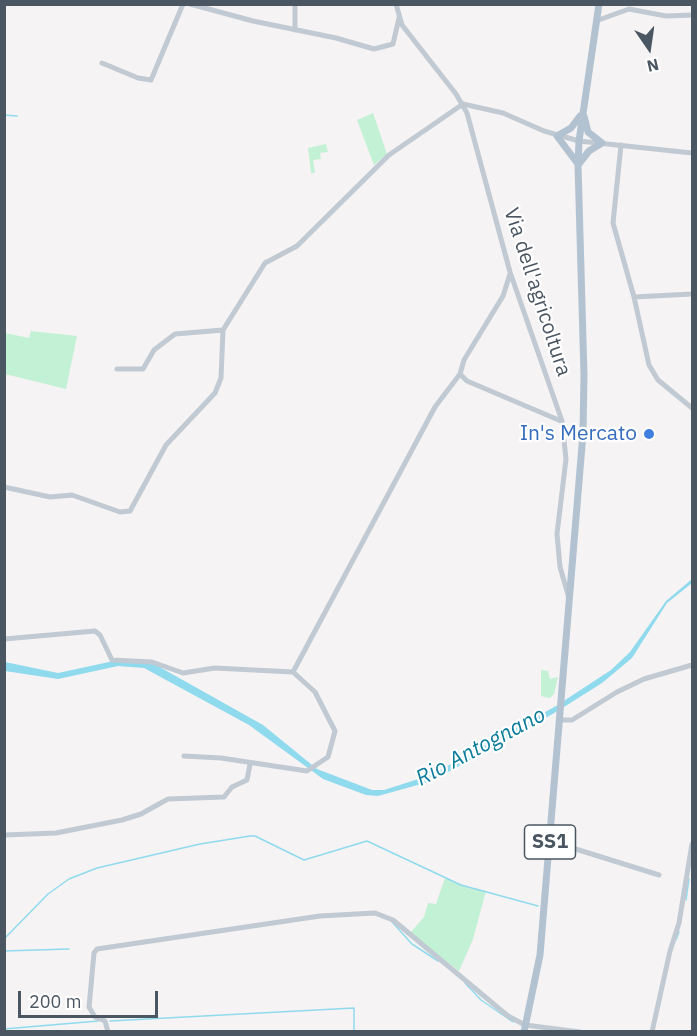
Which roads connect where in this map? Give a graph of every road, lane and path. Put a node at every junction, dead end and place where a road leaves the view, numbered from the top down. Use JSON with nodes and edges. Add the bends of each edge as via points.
{"nodes":[{"id":1,"x":183,"y":4,"type":"edge"},
{"id":2,"x":190,"y":4,"type":"edge"},
{"id":3,"x":295,"y":4,"type":"edge"},
{"id":4,"x":396,"y":4,"type":"edge"},
{"id":5,"x":599,"y":4,"type":"edge"},
{"id":6,"x":693,"y":15,"type":"edge"},
{"id":7,"x":399,"y":18,"type":"junction"},
{"id":8,"x":596,"y":21,"type":"junction"},
{"id":9,"x":295,"y":30,"type":"junction"},
{"id":10,"x":102,"y":63,"type":"dead end"},
{"id":11,"x":463,"y":104,"type":"junction"},
{"id":12,"x":583,"y":111,"type":"junction"},
{"id":13,"x":557,"y":136,"type":"junction"},
{"id":14,"x":579,"y":141,"type":"junction"},
{"id":15,"x":602,"y":143,"type":"junction"},
{"id":16,"x":621,"y":145,"type":"junction"},
{"id":17,"x":693,"y":153,"type":"edge"},
{"id":18,"x":578,"y":165,"type":"junction"},
{"id":19,"x":510,"y":272,"type":"junction"},
{"id":20,"x":693,"y":294,"type":"edge"},
{"id":21,"x":634,"y":297,"type":"junction"},
{"id":22,"x":223,"y":330,"type":"junction"},
{"id":23,"x":117,"y":369,"type":"dead end"},
{"id":24,"x":460,"y":374,"type":"junction"},
{"id":25,"x":693,"y":408,"type":"edge"},
{"id":26,"x":562,"y":421,"type":"junction"},
{"id":27,"x":4,"y":487,"type":"edge"},
{"id":28,"x":568,"y":598,"type":"junction"},
{"id":29,"x":4,"y":639,"type":"edge"},
{"id":30,"x":693,"y":665,"type":"edge"},
{"id":31,"x":292,"y":672,"type":"junction"},
{"id":32,"x":560,"y":719,"type":"junction"},
{"id":33,"x":184,"y":756,"type":"dead end"},
{"id":34,"x":250,"y":764,"type":"junction"},
{"id":35,"x":4,"y":835,"type":"edge"},
{"id":36,"x":550,"y":841,"type":"junction"},
{"id":37,"x":693,"y":844,"type":"edge"},
{"id":38,"x":659,"y":875,"type":"dead end"},
{"id":39,"x":524,"y":1028,"type":"edge"},
{"id":40,"x":108,"y":1032,"type":"edge"},
{"id":41,"x":579,"y":1032,"type":"edge"},
{"id":42,"x":652,"y":1032,"type":"edge"}],
"edges":[{"from":1,"to":10,"type":"street","via":[[151,80]]},
{"from":2,"to":9,"type":"street"},
{"from":3,"to":9,"type":"street"},
{"from":4,"to":7,"type":"street"},
{"from":5,"to":8,"type":"main road","number":"SS1"},
{"from":6,"to":8,"type":"street","via":[[666,16],[629,9]]},
{"from":7,"to":9,"type":"street","via":[[395,41],[385,48],[367,48]]},
{"from":7,"to":11,"type":"street","name":"Via dell'agricoltura"},
{"from":8,"to":12,"type":"main road","number":"SS1"},
{"from":11,"to":13,"type":"street","via":[[502,113]]},
{"from":11,"to":19,"type":"street","name":"Via dell'agricoltura"},
{"from":11,"to":22,"type":"street","via":[[376,166],[297,246],[265,263]]},
{"from":12,"to":13,"type":"main road","via":[[576,124]]},
{"from":12,"to":14,"type":"main road","number":"SS1"},
{"from":12,"to":15,"type":"main road","via":[[588,132]]},
{"from":13,"to":14,"type":"street"},
{"from":13,"to":18,"type":"main road"},
{"from":14,"to":15,"type":"street"},
{"from":14,"to":18,"type":"main road","number":"SS1"},
{"from":15,"to":16,"type":"street"},
{"from":15,"to":18,"type":"main road"},
{"from":16,"to":17,"type":"street"},
{"from":16,"to":21,"type":"street","via":[[612,216]]},
{"from":18,"to":28,"type":"main road","number":"SS1","via":[[584,422],[573,578]]},
{"from":19,"to":24,"type":"street","via":[[503,296],[464,360]]},
{"from":19,"to":26,"type":"street","name":"Via dell'agricoltura"},
{"from":20,"to":21,"type":"street"},
{"from":21,"to":25,"type":"street","via":[[652,373]]},
{"from":22,"to":23,"type":"street","via":[[176,334],[154,350],[143,369]]},
{"from":22,"to":27,"type":"street","via":[[219,384],[166,445],[130,511],[120,512],[72,495],[50,497]]},
{"from":24,"to":26,"type":"street","via":[[467,381]]},
{"from":24,"to":31,"type":"street","via":[[435,407]]},
{"from":26,"to":28,"type":"street","name":"Via dell'agricoltura","via":[[566,459],[557,534]]},
{"from":28,"to":32,"type":"main road","number":"SS1"},
{"from":29,"to":31,"type":"street","via":[[95,631],[112,660],[152,662],[183,674],[215,668]]},
{"from":30,"to":32,"type":"street","via":[[644,679],[572,720]]},
{"from":31,"to":34,"type":"street","via":[[315,692],[336,731],[328,757],[307,771]]},
{"from":32,"to":36,"type":"main road","number":"SS1"},
{"from":33,"to":34,"type":"street"},
{"from":34,"to":35,"type":"street","via":[[247,780],[232,787],[224,797],[168,799],[122,820],[56,833]]},
{"from":36,"to":38,"type":"street"},
{"from":36,"to":39,"type":"main road","number":"SS1","via":[[538,967]]},
{"from":37,"to":42,"type":"street","via":[[680,923]]},
{"from":39,"to":40,"type":"street","via":[[490,1004],[393,920],[375,913],[320,916],[97,949],[89,1007],[94,1017],[105,1021]]},
{"from":39,"to":41,"type":"street"}]}
